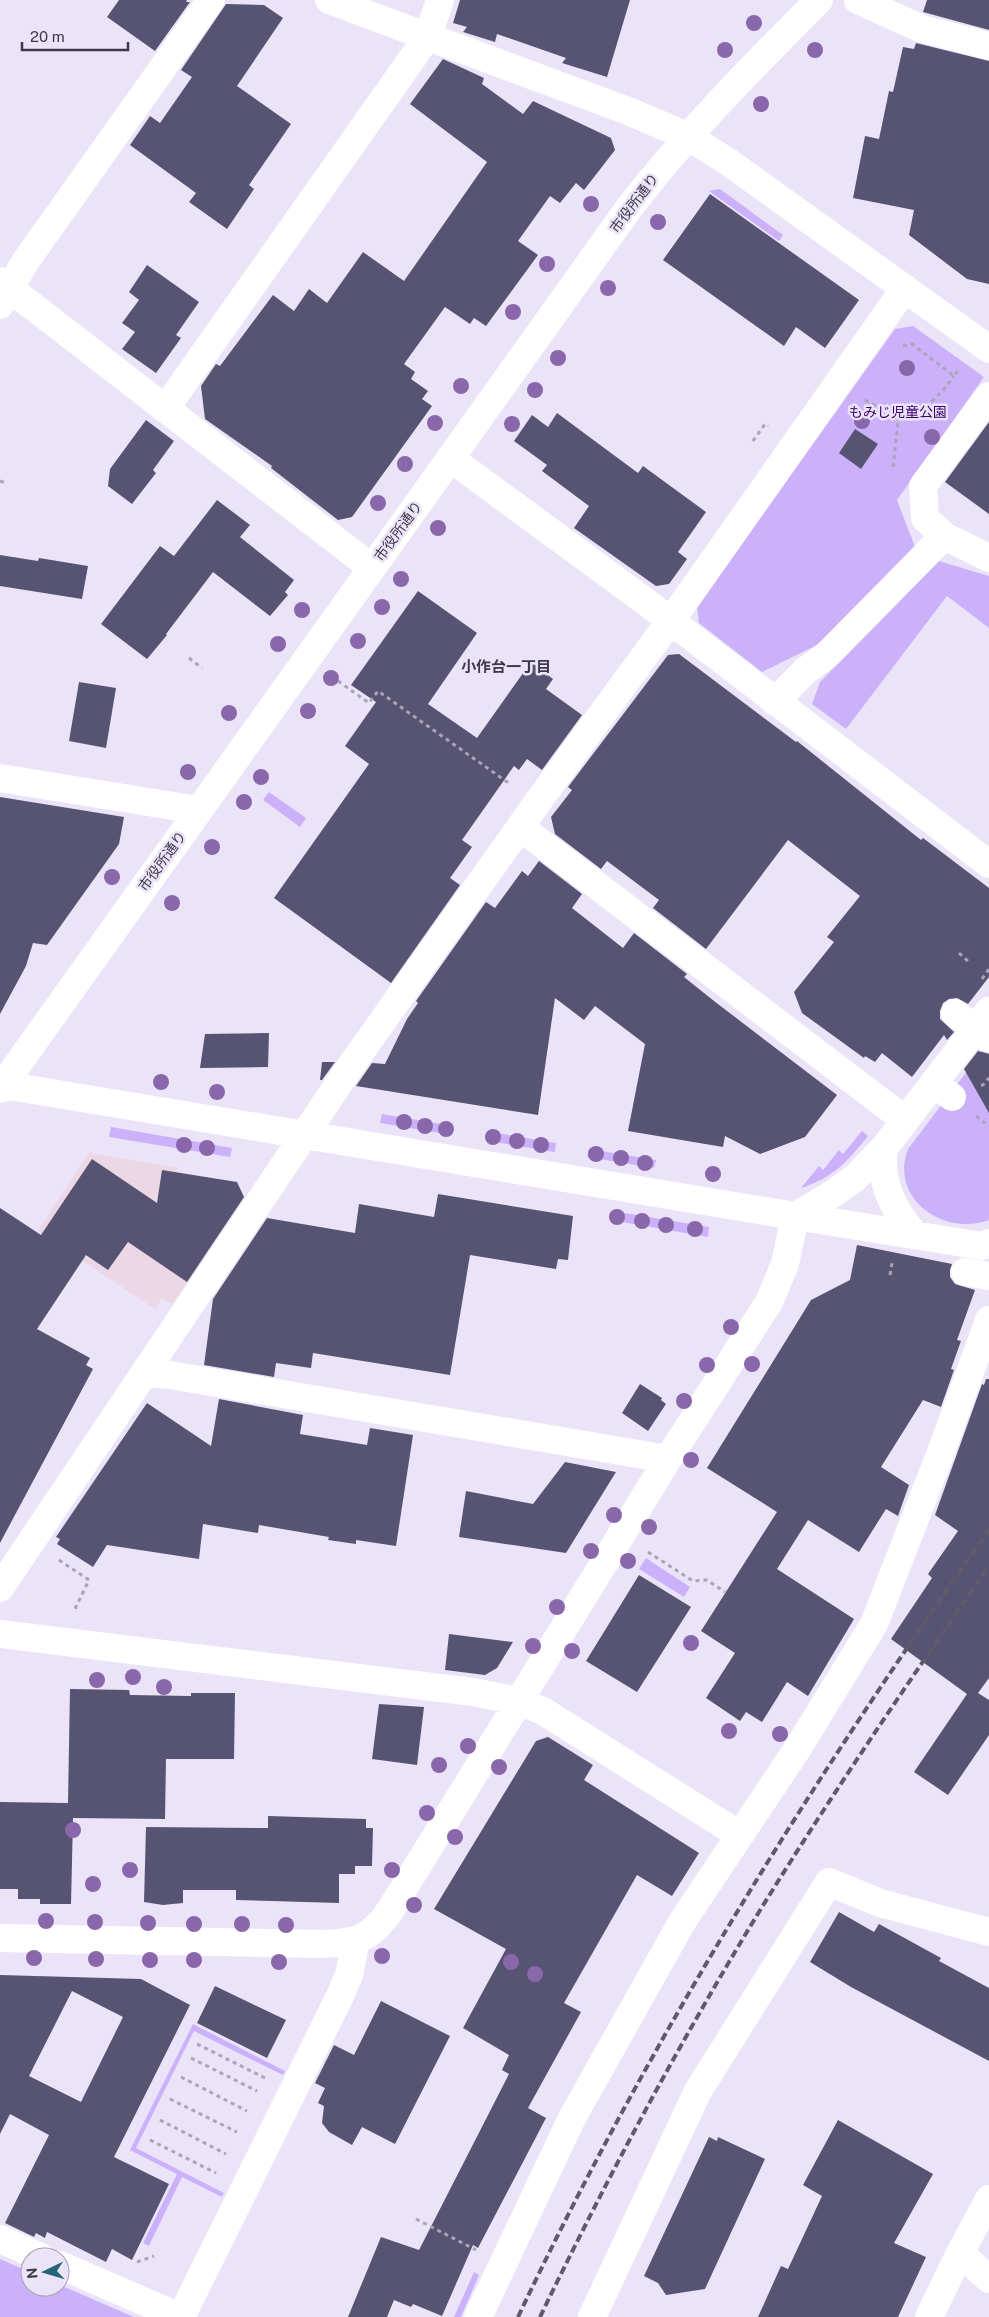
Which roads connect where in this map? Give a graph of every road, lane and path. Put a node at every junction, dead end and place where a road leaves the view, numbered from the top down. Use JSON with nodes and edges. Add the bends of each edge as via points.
{"nodes":[{"id":1,"x":211,"y":0,"type":"edge"},
{"id":2,"x":329,"y":0,"type":"edge"},
{"id":3,"x":440,"y":0,"type":"edge"},
{"id":4,"x":820,"y":0,"type":"edge"},
{"id":5,"x":858,"y":0,"type":"edge"},
{"id":6,"x":428,"y":36,"type":"junction"},
{"id":7,"x":989,"y":46,"type":"edge"},
{"id":8,"x":687,"y":136,"type":"junction"},
{"id":9,"x":905,"y":288,"type":"junction"},
{"id":10,"x":3,"y":292,"type":"edge"},
{"id":11,"x":900,"y":347,"type":"dead end"},
{"id":12,"x":989,"y":349,"type":"edge"},
{"id":13,"x":964,"y":363,"type":"dead end"},
{"id":14,"x":954,"y":376,"type":"junction"},
{"id":15,"x":869,"y":391,"type":"dead end"},
{"id":16,"x":989,"y":396,"type":"edge"},
{"id":17,"x":864,"y":398,"type":"junction"},
{"id":18,"x":824,"y":403,"type":"junction"},
{"id":19,"x":165,"y":409,"type":"junction"},
{"id":20,"x":899,"y":413,"type":"junction"},
{"id":21,"x":450,"y":458,"type":"junction"},
{"id":22,"x":893,"y":467,"type":"dead end"},
{"id":23,"x":0,"y":481,"type":"edge"},
{"id":24,"x":6,"y":483,"type":"dead end"},
{"id":25,"x":944,"y":536,"type":"junction"},
{"id":26,"x":989,"y":558,"type":"edge"},
{"id":27,"x":372,"y":568,"type":"junction"},
{"id":28,"x":670,"y":622,"type":"junction"},
{"id":29,"x":189,"y":658,"type":"dead end"},
{"id":30,"x":202,"y":668,"type":"dead end"},
{"id":31,"x":338,"y":681,"type":"dead end"},
{"id":32,"x":775,"y":702,"type":"junction"},
{"id":33,"x":0,"y":778,"type":"edge"},
{"id":34,"x":537,"y":803,"type":"junction"},
{"id":35,"x":198,"y":810,"type":"junction"},
{"id":36,"x":520,"y":827,"type":"junction"},
{"id":37,"x":989,"y":864,"type":"edge"},
{"id":38,"x":959,"y":953,"type":"dead end"},
{"id":39,"x":969,"y":962,"type":"dead end"},
{"id":40,"x":989,"y":970,"type":"edge"},
{"id":41,"x":985,"y":975,"type":"dead end"},
{"id":42,"x":989,"y":1011,"type":"edge"},
{"id":43,"x":955,"y":1013,"type":"dead end"},
{"id":44,"x":989,"y":1039,"type":"edge"},
{"id":45,"x":1,"y":1086,"type":"edge"},
{"id":46,"x":905,"y":1120,"type":"junction"},
{"id":47,"x":304,"y":1135,"type":"junction"},
{"id":48,"x":884,"y":1148,"type":"junction"},
{"id":49,"x":795,"y":1216,"type":"junction"},
{"id":50,"x":915,"y":1235,"type":"junction"},
{"id":51,"x":987,"y":1250,"type":"edge"},
{"id":52,"x":989,"y":1320,"type":"edge"},
{"id":53,"x":144,"y":1372,"type":"junction"},
{"id":54,"x":668,"y":1459,"type":"junction"},
{"id":55,"x":31,"y":1542,"type":"junction"},
{"id":56,"x":645,"y":1550,"type":"dead end"},
{"id":57,"x":0,"y":1588,"type":"edge"},
{"id":58,"x":726,"y":1592,"type":"dead end"},
{"id":59,"x":0,"y":1634,"type":"edge"},
{"id":60,"x":59,"y":1641,"type":"junction"},
{"id":61,"x":518,"y":1701,"type":"junction"},
{"id":62,"x":738,"y":1834,"type":"junction"},
{"id":63,"x":989,"y":1932,"type":"edge"},
{"id":64,"x":0,"y":1938,"type":"edge"},
{"id":65,"x":356,"y":1940,"type":"junction"},
{"id":66,"x":197,"y":2044,"type":"dead end"},
{"id":67,"x":191,"y":2058,"type":"dead end"},
{"id":68,"x":181,"y":2077,"type":"dead end"},
{"id":69,"x":268,"y":2079,"type":"dead end"},
{"id":70,"x":262,"y":2093,"type":"dead end"},
{"id":71,"x":170,"y":2099,"type":"dead end"},
{"id":72,"x":252,"y":2113,"type":"dead end"},
{"id":73,"x":160,"y":2120,"type":"dead end"},
{"id":74,"x":241,"y":2134,"type":"dead end"},
{"id":75,"x":150,"y":2140,"type":"dead end"},
{"id":76,"x":230,"y":2156,"type":"dead end"},
{"id":77,"x":221,"y":2175,"type":"dead end"},
{"id":78,"x":989,"y":2199,"type":"edge"},
{"id":79,"x":416,"y":2220,"type":"dead end"},
{"id":80,"x":0,"y":2239,"type":"edge"},
{"id":81,"x":20,"y":2248,"type":"edge"},
{"id":82,"x":960,"y":2253,"type":"junction"},
{"id":83,"x":154,"y":2256,"type":"dead end"},
{"id":84,"x":137,"y":2261,"type":"dead end"},
{"id":85,"x":502,"y":2264,"type":"junction"},
{"id":86,"x":70,"y":2269,"type":"edge"},
{"id":87,"x":989,"y":2279,"type":"edge"},
{"id":88,"x":180,"y":2317,"type":"edge"},
{"id":89,"x":478,"y":2317,"type":"edge"},
{"id":90,"x":592,"y":2317,"type":"edge"},
{"id":91,"x":929,"y":2317,"type":"edge"}],
"edges":[{"from":1,"to":10,"type":"street"},
{"from":2,"to":6,"type":"street"},
{"from":3,"to":6,"type":"street"},
{"from":4,"to":8,"type":"street","name":"市役所通り"},
{"from":5,"to":7,"type":"street","via":[[922,29]]},
{"from":6,"to":8,"type":"street"},
{"from":6,"to":19,"type":"street"},
{"from":8,"to":9,"type":"street"},
{"from":8,"to":21,"type":"street","name":"市役所通り","via":[[629,208]]},
{"from":9,"to":12,"type":"street"},
{"from":9,"to":18,"type":"street"},
{"from":10,"to":19,"type":"street"},
{"from":11,"to":14,"type":"path","via":[[912,344]]},
{"from":13,"to":14,"type":"path"},
{"from":14,"to":20,"type":"path","via":[[931,403],[916,411]]},
{"from":15,"to":17,"type":"path"},
{"from":16,"to":25,"type":"street","via":[[923,486],[925,518]]},
{"from":17,"to":18,"type":"path","via":[[848,420]]},
{"from":17,"to":20,"type":"path","via":[[885,411]]},
{"from":18,"to":28,"type":"street"},
{"from":19,"to":27,"type":"street"},
{"from":20,"to":22,"type":"path"},
{"from":21,"to":27,"type":"street","name":"市役所通り"},
{"from":21,"to":28,"type":"street"},
{"from":23,"to":24,"type":"path"},
{"from":25,"to":26,"type":"street"},
{"from":25,"to":32,"type":"street","via":[[828,654],[805,670]]},
{"from":27,"to":35,"type":"street","name":"市役所通り"},
{"from":28,"to":32,"type":"street"},
{"from":28,"to":34,"type":"street"},
{"from":29,"to":30,"type":"path"},
{"from":31,"to":34,"type":"path","via":[[369,703],[378,691]]},
{"from":32,"to":37,"type":"street"},
{"from":33,"to":35,"type":"street"},
{"from":34,"to":36,"type":"street"},
{"from":35,"to":45,"type":"street","name":"市役所通り"},
{"from":36,"to":46,"type":"street"},
{"from":36,"to":47,"type":"street"},
{"from":38,"to":39,"type":"path"},
{"from":40,"to":41,"type":"path"},
{"from":42,"to":46,"type":"street","via":[[943,1090]]},
{"from":43,"to":44,"type":"street"},
{"from":45,"to":47,"type":"street"},
{"from":46,"to":48,"type":"street"},
{"from":47,"to":49,"type":"street"},
{"from":47,"to":53,"type":"street"},
{"from":48,"to":49,"type":"street","via":[[855,1178]]},
{"from":48,"to":50,"type":"street","via":[[882,1166],[885,1183],[900,1218]]},
{"from":49,"to":50,"type":"street"},
{"from":49,"to":54,"type":"street","via":[[779,1283]]},
{"from":50,"to":51,"type":"street"},
{"from":52,"to":62,"type":"street","via":[[874,1624],[796,1751]]},
{"from":53,"to":54,"type":"street"},
{"from":53,"to":55,"type":"street"},
{"from":54,"to":61,"type":"street"},
{"from":55,"to":57,"type":"street"},
{"from":55,"to":60,"type":"path","via":[[89,1580]]},
{"from":56,"to":58,"type":"path","via":[[693,1581],[707,1580]]},
{"from":59,"to":60,"type":"street"},
{"from":60,"to":61,"type":"street","via":[[473,1692]]},
{"from":61,"to":62,"type":"street","via":[[542,1711]]},
{"from":61,"to":65,"type":"street","via":[[381,1923],[372,1933]]},
{"from":62,"to":85,"type":"street","via":[[682,1922],[572,2118]]},
{"from":63,"to":90,"type":"street","via":[[880,1903],[830,1882],[698,2091]]},
{"from":64,"to":65,"type":"street","via":[[323,1944]]},
{"from":65,"to":88,"type":"street","via":[[349,1975],[340,1996]]},
{"from":66,"to":69,"type":"path"},
{"from":67,"to":70,"type":"path"},
{"from":68,"to":72,"type":"path"},
{"from":71,"to":74,"type":"path"},
{"from":73,"to":76,"type":"path"},
{"from":75,"to":77,"type":"path"},
{"from":78,"to":82,"type":"street"},
{"from":79,"to":85,"type":"path"},
{"from":80,"to":81,"type":"street"},
{"from":82,"to":87,"type":"street"},
{"from":82,"to":91,"type":"street"},
{"from":83,"to":84,"type":"path"},
{"from":85,"to":89,"type":"street"},
{"from":86,"to":88,"type":"street"}]}
